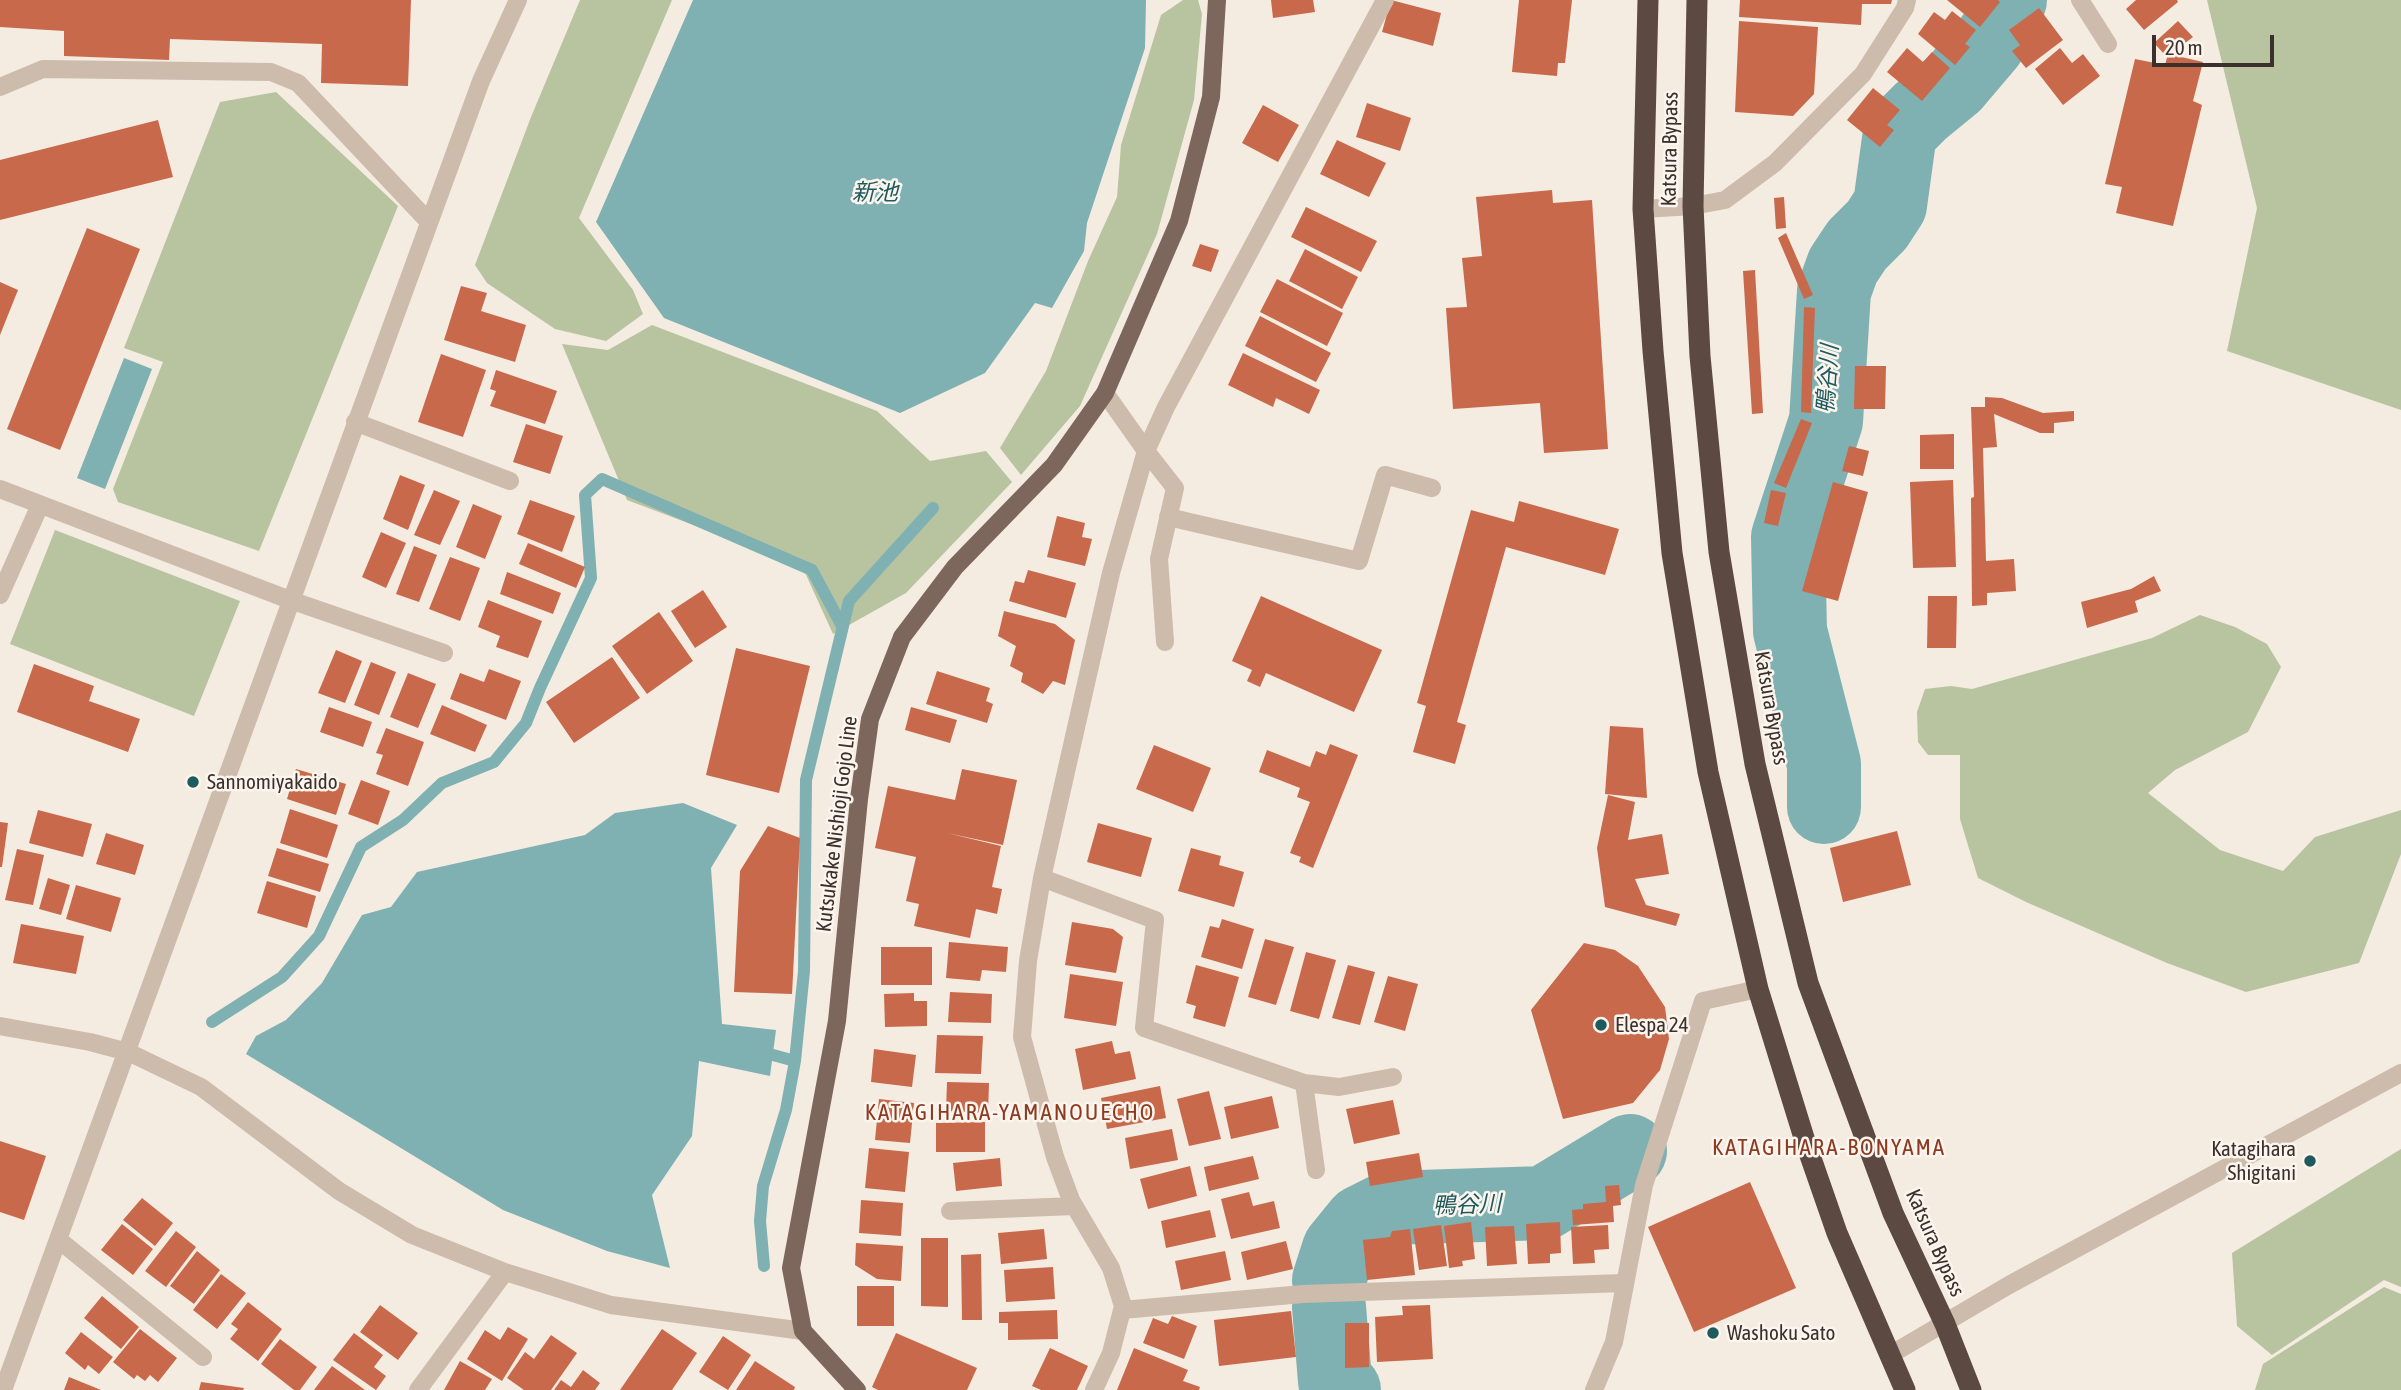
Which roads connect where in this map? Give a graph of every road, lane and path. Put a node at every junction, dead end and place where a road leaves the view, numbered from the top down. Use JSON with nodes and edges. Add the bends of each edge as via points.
{"nodes":[{"id":1,"x":518,"y":0,"type":"edge"},
{"id":2,"x":1217,"y":0,"type":"edge"},
{"id":3,"x":1385,"y":0,"type":"edge"},
{"id":4,"x":1648,"y":0,"type":"edge"},
{"id":5,"x":1697,"y":0,"type":"edge"},
{"id":6,"x":1907,"y":0,"type":"edge"},
{"id":7,"x":2080,"y":0,"type":"edge"},
{"id":8,"x":2108,"y":44,"type":"dead end"},
{"id":9,"x":0,"y":87,"type":"edge"},
{"id":10,"x":1693,"y":206,"type":"junction"},
{"id":11,"x":1643,"y":209,"type":"junction"},
{"id":12,"x":429,"y":222,"type":"junction"},
{"id":13,"x":1105,"y":393,"type":"junction"},
{"id":14,"x":355,"y":422,"type":"junction"},
{"id":15,"x":1146,"y":451,"type":"junction"},
{"id":16,"x":510,"y":481,"type":"dead end"},
{"id":17,"x":1432,"y":488,"type":"dead end"},
{"id":18,"x":0,"y":489,"type":"edge"},
{"id":19,"x":40,"y":505,"type":"junction"},
{"id":20,"x":1168,"y":517,"type":"junction"},
{"id":21,"x":0,"y":595,"type":"edge"},
{"id":22,"x":290,"y":600,"type":"junction"},
{"id":23,"x":1165,"y":642,"type":"dead end"},
{"id":24,"x":444,"y":653,"type":"dead end"},
{"id":25,"x":1042,"y":878,"type":"junction"},
{"id":26,"x":1758,"y":989,"type":"junction"},
{"id":27,"x":0,"y":1026,"type":"edge"},
{"id":28,"x":128,"y":1052,"type":"junction"},
{"id":29,"x":2401,"y":1073,"type":"edge"},
{"id":30,"x":1393,"y":1077,"type":"dead end"},
{"id":31,"x":1304,"y":1083,"type":"junction"},
{"id":32,"x":1316,"y":1170,"type":"dead end"},
{"id":33,"x":1074,"y":1206,"type":"junction"},
{"id":34,"x":950,"y":1211,"type":"dead end"},
{"id":35,"x":59,"y":1240,"type":"junction"},
{"id":36,"x":505,"y":1272,"type":"junction"},
{"id":37,"x":1624,"y":1283,"type":"junction"},
{"id":38,"x":1122,"y":1310,"type":"junction"},
{"id":39,"x":1945,"y":1324,"type":"junction"},
{"id":40,"x":803,"y":1331,"type":"junction"},
{"id":41,"x":1890,"y":1355,"type":"junction"},
{"id":42,"x":204,"y":1357,"type":"dead end"},
{"id":43,"x":3,"y":1390,"type":"edge"},
{"id":44,"x":418,"y":1390,"type":"edge"},
{"id":45,"x":857,"y":1390,"type":"edge"},
{"id":46,"x":1094,"y":1390,"type":"edge"},
{"id":47,"x":1594,"y":1390,"type":"edge"},
{"id":48,"x":1905,"y":1390,"type":"edge"},
{"id":49,"x":1971,"y":1390,"type":"edge"}],
"edges":[{"from":1,"to":12,"type":"street","via":[[481,81]]},
{"from":2,"to":13,"type":"main road","name":"Kutsukake Nishioji Gojo Line","via":[[1212,97],[1180,221]]},
{"from":3,"to":15,"type":"street"},
{"from":4,"to":11,"type":"highway","name":"Katsura Bypass"},
{"from":5,"to":10,"type":"highway","name":"Katsura Bypass"},
{"from":6,"to":10,"type":"street","via":[[1863,74],[1775,163],[1726,200]]},
{"from":7,"to":8,"type":"street"},
{"from":9,"to":12,"type":"street","via":[[43,69],[271,72],[298,83]]},
{"from":10,"to":11,"type":"street"},
{"from":10,"to":39,"type":"highway","name":"Katsura Bypass","via":[[1700,356],[1719,552],[1755,764],[1808,983],[1893,1213]]},
{"from":11,"to":26,"type":"highway","name":"Katsura Bypass","via":[[1672,553],[1708,772]]},
{"from":12,"to":14,"type":"street"},
{"from":13,"to":15,"type":"street"},
{"from":13,"to":40,"type":"main road","name":"Kutsukake Nishioji Gojo Line","via":[[1054,465],[955,567],[902,637],[870,719],[837,1021],[791,1268]]},
{"from":14,"to":16,"type":"street"},
{"from":14,"to":22,"type":"street"},
{"from":15,"to":20,"type":"street","via":[[1175,488]]},
{"from":15,"to":25,"type":"street","via":[[1111,573]]},
{"from":17,"to":20,"type":"street","via":[[1385,475],[1359,561]]},
{"from":18,"to":19,"type":"street"},
{"from":19,"to":21,"type":"street"},
{"from":19,"to":22,"type":"street"},
{"from":20,"to":23,"type":"street","via":[[1159,559]]},
{"from":22,"to":24,"type":"street"},
{"from":22,"to":28,"type":"street"},
{"from":25,"to":31,"type":"street","via":[[1155,920],[1144,1028]]},
{"from":25,"to":33,"type":"street","via":[[1028,961],[1022,1037],[1055,1157]]},
{"from":26,"to":37,"type":"street","via":[[1703,1001],[1644,1185]]},
{"from":26,"to":41,"type":"highway","name":"Katsura Bypass","via":[[1837,1233]]},
{"from":27,"to":28,"type":"street"},
{"from":28,"to":35,"type":"street"},
{"from":28,"to":36,"type":"street","via":[[201,1087],[339,1191],[412,1235]]},
{"from":29,"to":39,"type":"street"},
{"from":30,"to":31,"type":"street","via":[[1339,1087]]},
{"from":31,"to":32,"type":"street"},
{"from":33,"to":34,"type":"street"},
{"from":33,"to":38,"type":"street","via":[[1111,1268]]},
{"from":35,"to":42,"type":"street"},
{"from":35,"to":43,"type":"street"},
{"from":36,"to":40,"type":"street","via":[[611,1305]]},
{"from":36,"to":44,"type":"street"},
{"from":37,"to":38,"type":"street","via":[[1303,1294]]},
{"from":37,"to":47,"type":"street","via":[[1614,1342]]},
{"from":38,"to":46,"type":"street","via":[[1111,1353]]},
{"from":39,"to":41,"type":"street"},
{"from":39,"to":49,"type":"highway","name":"Katsura Bypass"},
{"from":40,"to":45,"type":"main road"},
{"from":41,"to":48,"type":"highway","name":"Katsura Bypass"}]}
